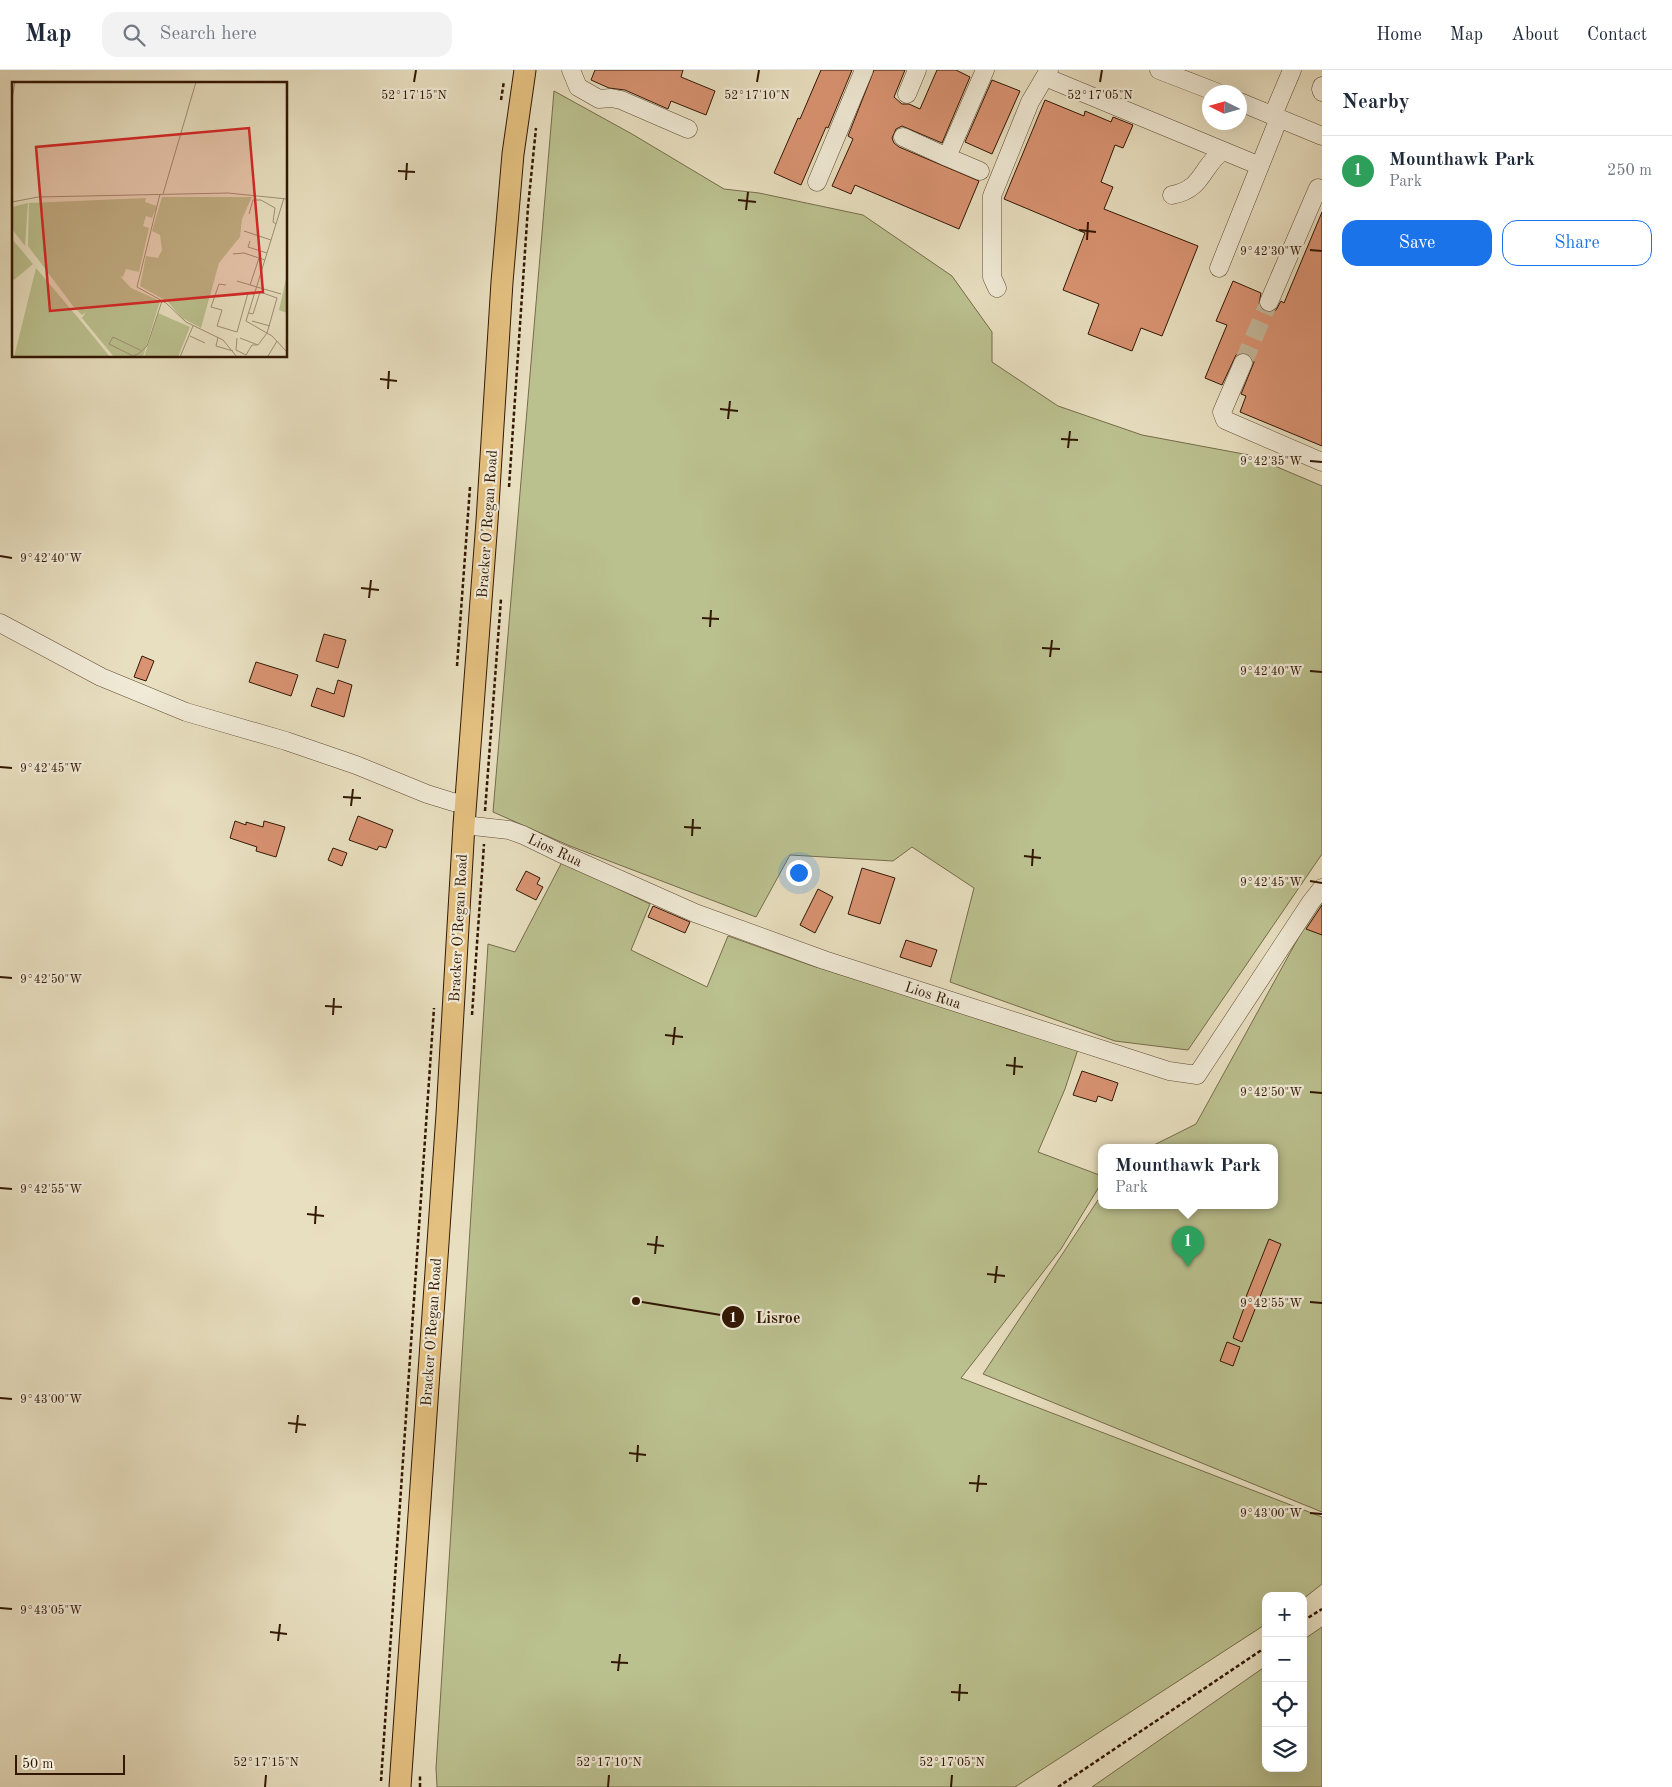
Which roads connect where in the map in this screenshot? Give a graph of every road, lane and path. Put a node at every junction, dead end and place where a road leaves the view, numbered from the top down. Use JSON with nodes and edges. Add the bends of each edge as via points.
{"nodes":[{"id":1,"x":525,"y":70,"type":"edge"},
{"id":2,"x":571,"y":70,"type":"edge"},
{"id":3,"x":864,"y":70,"type":"edge"},
{"id":4,"x":917,"y":70,"type":"edge"},
{"id":5,"x":985,"y":70,"type":"edge"},
{"id":6,"x":1159,"y":70,"type":"edge"},
{"id":7,"x":1292,"y":70,"type":"edge"},
{"id":8,"x":1047,"y":74,"type":"edge"},
{"id":9,"x":1322,"y":86,"type":"edge"},
{"id":10,"x":1202,"y":87,"type":"edge"},
{"id":11,"x":1322,"y":92,"type":"edge"},
{"id":12,"x":907,"y":94,"type":"dead end"},
{"id":13,"x":1247,"y":105,"type":"edge"},
{"id":14,"x":1276,"y":117,"type":"junction"},
{"id":15,"x":537,"y":120,"type":"dead end"},
{"id":16,"x":688,"y":129,"type":"dead end"},
{"id":17,"x":1322,"y":136,"type":"edge"},
{"id":18,"x":903,"y":138,"type":"dead end"},
{"id":19,"x":1223,"y":151,"type":"junction"},
{"id":20,"x":947,"y":157,"type":"junction"},
{"id":21,"x":1260,"y":166,"type":"junction"},
{"id":22,"x":980,"y":171,"type":"dead end"},
{"id":23,"x":817,"y":182,"type":"dead end"},
{"id":24,"x":1321,"y":184,"type":"edge"},
{"id":25,"x":1172,"y":196,"type":"dead end"},
{"id":26,"x":1219,"y":268,"type":"dead end"},
{"id":27,"x":997,"y":288,"type":"dead end"},
{"id":28,"x":1269,"y":302,"type":"tunnel mouth"},
{"id":29,"x":1243,"y":363,"type":"tunnel mouth"},
{"id":30,"x":1322,"y":462,"type":"edge"},
{"id":31,"x":508,"y":493,"type":"dead end"},
{"id":32,"x":501,"y":590,"type":"dead end"},
{"id":33,"x":0,"y":623,"type":"edge"},
{"id":34,"x":466,"y":803,"type":"junction"},
{"id":35,"x":475,"y":826,"type":"junction"},
{"id":36,"x":1322,"y":888,"type":"edge"},
{"id":37,"x":472,"y":1024,"type":"dead end"},
{"id":38,"x":1322,"y":1609,"type":"edge"},
{"id":39,"x":1307,"y":1619,"type":"edge"},
{"id":40,"x":1262,"y":1650,"type":"edge"},
{"id":41,"x":420,"y":1769,"type":"dead end"},
{"id":42,"x":400,"y":1787,"type":"edge"},
{"id":43,"x":420,"y":1787,"type":"edge"},
{"id":44,"x":1058,"y":1787,"type":"edge"}],
"edges":[{"from":1,"to":34,"type":"main road","name":"Bracker O'Regan Road","via":[[513,154],[502,282]]},
{"from":2,"to":16,"type":"street","via":[[578,87],[599,99],[621,100]]},
{"from":3,"to":23,"type":"street"},
{"from":4,"to":12,"type":"street"},
{"from":5,"to":20,"type":"street"},
{"from":6,"to":10,"type":"street"},
{"from":7,"to":14,"type":"street"},
{"from":8,"to":19,"type":"street"},
{"from":8,"to":27,"type":"street","via":[[1030,102],[992,196],[992,278]]},
{"from":9,"to":11,"type":"street"},
{"from":13,"to":14,"type":"street"},
{"from":14,"to":17,"type":"street"},
{"from":14,"to":21,"type":"street"},
{"from":15,"to":31,"type":"path"},
{"from":18,"to":20,"type":"street"},
{"from":19,"to":21,"type":"street"},
{"from":19,"to":25,"type":"street","via":[[1192,188]]},
{"from":20,"to":22,"type":"street"},
{"from":21,"to":26,"type":"street"},
{"from":24,"to":28,"type":"street"},
{"from":29,"to":30,"type":"street","via":[[1222,412],[1225,420]]},
{"from":32,"to":35,"type":"path"},
{"from":33,"to":34,"type":"street","via":[[101,677],[186,712],[348,762],[426,794]]},
{"from":34,"to":35,"type":"main road","name":"Bracker O'Regan Road"},
{"from":35,"to":36,"type":"street","name":"Lios Rua","via":[[523,835],[695,913],[824,960],[1169,1071],[1197,1075]]},
{"from":35,"to":37,"type":"path"},
{"from":35,"to":42,"type":"main road","name":"Bracker O'Regan Road","via":[[447,1124]]},
{"from":38,"to":39,"type":"path"},
{"from":40,"to":44,"type":"path"},
{"from":41,"to":43,"type":"path"}]}
